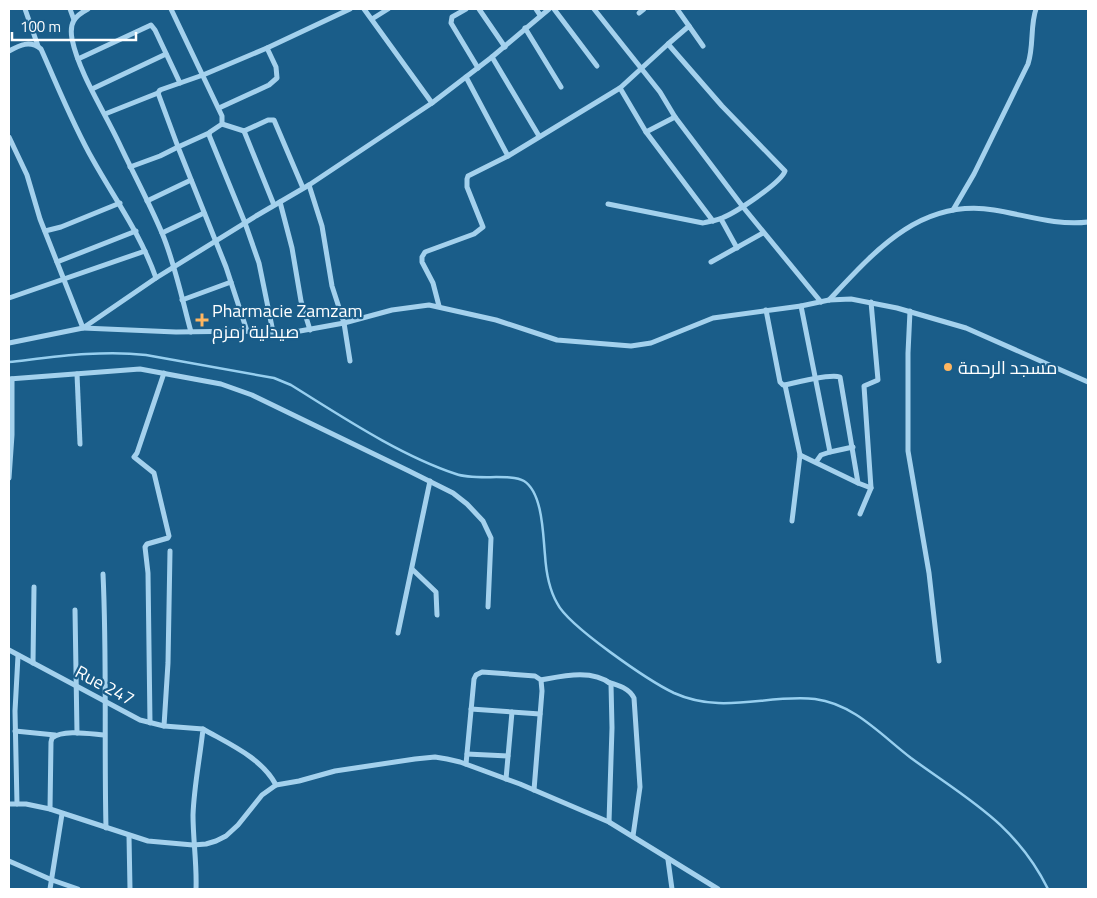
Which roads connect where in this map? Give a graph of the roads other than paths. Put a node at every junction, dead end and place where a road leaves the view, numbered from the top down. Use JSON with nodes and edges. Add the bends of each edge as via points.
{"nodes":[{"id":1,"x":25,"y":9,"type":"edge"},
{"id":2,"x":70,"y":9,"type":"edge"},
{"id":3,"x":88,"y":9,"type":"edge"},
{"id":4,"x":171,"y":9,"type":"edge"},
{"id":5,"x":350,"y":9,"type":"edge"},
{"id":6,"x":364,"y":9,"type":"edge"},
{"id":7,"x":388,"y":9,"type":"edge"},
{"id":8,"x":466,"y":9,"type":"edge"},
{"id":9,"x":479,"y":9,"type":"edge"},
{"id":10,"x":536,"y":9,"type":"edge"},
{"id":11,"x":549,"y":9,"type":"edge"},
{"id":12,"x":554,"y":9,"type":"edge"},
{"id":13,"x":594,"y":9,"type":"edge"},
{"id":14,"x":644,"y":9,"type":"edge"},
{"id":15,"x":677,"y":9,"type":"edge"},
{"id":16,"x":1036,"y":9,"type":"edge"},
{"id":17,"x":639,"y":14,"type":"dead end"},
{"id":18,"x":540,"y":15,"type":"junction"},
{"id":19,"x":372,"y":19,"type":"junction"},
{"id":20,"x":74,"y":20,"type":"junction"},
{"id":21,"x":689,"y":26,"type":"junction"},
{"id":22,"x":525,"y":28,"type":"junction"},
{"id":23,"x":668,"y":44,"type":"junction"},
{"id":24,"x":703,"y":46,"type":"dead end"},
{"id":25,"x":38,"y":47,"type":"junction"},
{"id":26,"x":504,"y":47,"type":"junction"},
{"id":27,"x":267,"y":48,"type":"junction"},
{"id":28,"x":9,"y":51,"type":"edge"},
{"id":29,"x":166,"y":54,"type":"junction"},
{"id":30,"x":492,"y":57,"type":"junction"},
{"id":31,"x":78,"y":59,"type":"junction"},
{"id":32,"x":597,"y":66,"type":"dead end"},
{"id":33,"x":478,"y":68,"type":"junction"},
{"id":34,"x":641,"y":68,"type":"junction"},
{"id":35,"x":203,"y":75,"type":"junction"},
{"id":36,"x":466,"y":77,"type":"junction"},
{"id":37,"x":180,"y":83,"type":"junction"},
{"id":38,"x":561,"y":87,"type":"dead end"},
{"id":39,"x":620,"y":88,"type":"junction"},
{"id":40,"x":92,"y":89,"type":"junction"},
{"id":41,"x":158,"y":93,"type":"junction"},
{"id":42,"x":432,"y":103,"type":"junction"},
{"id":43,"x":220,"y":108,"type":"junction"},
{"id":44,"x":105,"y":114,"type":"junction"},
{"id":45,"x":675,"y":117,"type":"junction"},
{"id":46,"x":222,"y":124,"type":"junction"},
{"id":47,"x":244,"y":131,"type":"junction"},
{"id":48,"x":646,"y":132,"type":"junction"},
{"id":49,"x":209,"y":133,"type":"junction"},
{"id":50,"x":539,"y":136,"type":"junction"},
{"id":51,"x":9,"y":137,"type":"edge"},
{"id":52,"x":178,"y":147,"type":"junction"},
{"id":53,"x":508,"y":156,"type":"junction"},
{"id":54,"x":130,"y":167,"type":"junction"},
{"id":55,"x":191,"y":180,"type":"junction"},
{"id":56,"x":309,"y":185,"type":"junction"},
{"id":57,"x":303,"y":188,"type":"junction"},
{"id":58,"x":147,"y":201,"type":"junction"},
{"id":59,"x":280,"y":202,"type":"junction"},
{"id":60,"x":120,"y":203,"type":"junction"},
{"id":61,"x":608,"y":204,"type":"dead end"},
{"id":62,"x":274,"y":205,"type":"junction"},
{"id":63,"x":743,"y":207,"type":"junction"},
{"id":64,"x":953,"y":210,"type":"junction"},
{"id":65,"x":204,"y":213,"type":"junction"},
{"id":66,"x":721,"y":219,"type":"junction"},
{"id":67,"x":713,"y":221,"type":"junction"},
{"id":68,"x":1088,"y":222,"type":"edge"},
{"id":69,"x":244,"y":223,"type":"junction"},
{"id":70,"x":45,"y":231,"type":"junction"},
{"id":71,"x":136,"y":231,"type":"junction"},
{"id":72,"x":162,"y":233,"type":"junction"},
{"id":73,"x":763,"y":233,"type":"junction"},
{"id":74,"x":216,"y":241,"type":"junction"},
{"id":75,"x":737,"y":248,"type":"junction"},
{"id":76,"x":145,"y":251,"type":"junction"},
{"id":77,"x":57,"y":262,"type":"junction"},
{"id":78,"x":712,"y":262,"type":"dead end"},
{"id":79,"x":174,"y":268,"type":"junction"},
{"id":80,"x":156,"y":278,"type":"junction"},
{"id":81,"x":63,"y":279,"type":"junction"},
{"id":82,"x":231,"y":282,"type":"junction"},
{"id":83,"x":9,"y":298,"type":"edge"},
{"id":84,"x":182,"y":300,"type":"junction"},
{"id":85,"x":829,"y":300,"type":"junction"},
{"id":86,"x":821,"y":302,"type":"junction"},
{"id":87,"x":871,"y":302,"type":"junction"},
{"id":88,"x":439,"y":306,"type":"junction"},
{"id":89,"x":801,"y":306,"type":"junction"},
{"id":90,"x":766,"y":310,"type":"junction"},
{"id":91,"x":910,"y":311,"type":"junction"},
{"id":92,"x":344,"y":323,"type":"junction"},
{"id":93,"x":83,"y":328,"type":"junction"},
{"id":94,"x":310,"y":330,"type":"junction"},
{"id":95,"x":247,"y":331,"type":"junction"},
{"id":96,"x":190,"y":332,"type":"junction"},
{"id":97,"x":273,"y":332,"type":"junction"},
{"id":98,"x":9,"y":343,"type":"edge"},
{"id":99,"x":350,"y":361,"type":"dead end"},
{"id":100,"x":164,"y":373,"type":"junction"},
{"id":101,"x":77,"y":374,"type":"junction"},
{"id":102,"x":10,"y":379,"type":"edge"},
{"id":103,"x":816,"y":379,"type":"junction"},
{"id":104,"x":1088,"y":382,"type":"edge"},
{"id":105,"x":785,"y":385,"type":"junction"},
{"id":106,"x":80,"y":444,"type":"dead end"},
{"id":107,"x":853,"y":447,"type":"junction"},
{"id":108,"x":830,"y":452,"type":"junction"},
{"id":109,"x":800,"y":455,"type":"junction"},
{"id":110,"x":816,"y":462,"type":"junction"},
{"id":111,"x":9,"y":478,"type":"edge"},
{"id":112,"x":430,"y":481,"type":"junction"},
{"id":113,"x":858,"y":483,"type":"junction"},
{"id":114,"x":871,"y":488,"type":"junction"},
{"id":115,"x":860,"y":514,"type":"dead end"},
{"id":116,"x":792,"y":521,"type":"dead end"},
{"id":117,"x":170,"y":551,"type":"dead end"},
{"id":118,"x":412,"y":569,"type":"junction"},
{"id":119,"x":102,"y":574,"type":"dead end"},
{"id":120,"x":34,"y":588,"type":"dead end"},
{"id":121,"x":488,"y":607,"type":"dead end"},
{"id":122,"x":75,"y":610,"type":"dead end"},
{"id":123,"x":437,"y":615,"type":"dead end"},
{"id":124,"x":398,"y":633,"type":"dead end"},
{"id":125,"x":9,"y":650,"type":"edge"},
{"id":126,"x":18,"y":656,"type":"junction"},
{"id":127,"x":939,"y":661,"type":"dead end"},
{"id":128,"x":33,"y":663,"type":"junction"},
{"id":129,"x":541,"y":680,"type":"junction"},
{"id":130,"x":608,"y":682,"type":"junction"},
{"id":131,"x":78,"y":686,"type":"junction"},
{"id":132,"x":104,"y":702,"type":"junction"},
{"id":133,"x":471,"y":710,"type":"junction"},
{"id":134,"x":512,"y":712,"type":"junction"},
{"id":135,"x":540,"y":714,"type":"junction"},
{"id":136,"x":150,"y":723,"type":"junction"},
{"id":137,"x":164,"y":726,"type":"junction"},
{"id":138,"x":203,"y":729,"type":"junction"},
{"id":139,"x":15,"y":731,"type":"junction"},
{"id":140,"x":77,"y":733,"type":"junction"},
{"id":141,"x":56,"y":735,"type":"junction"},
{"id":142,"x":104,"y":735,"type":"junction"},
{"id":143,"x":467,"y":754,"type":"junction"},
{"id":144,"x":508,"y":756,"type":"junction"},
{"id":145,"x":466,"y":764,"type":"junction"},
{"id":146,"x":506,"y":779,"type":"junction"},
{"id":147,"x":276,"y":785,"type":"junction"},
{"id":148,"x":534,"y":790,"type":"junction"},
{"id":149,"x":9,"y":804,"type":"edge"},
{"id":150,"x":17,"y":804,"type":"junction"},
{"id":151,"x":50,"y":809,"type":"junction"},
{"id":152,"x":62,"y":814,"type":"junction"},
{"id":153,"x":609,"y":822,"type":"junction"},
{"id":154,"x":106,"y":828,"type":"junction"},
{"id":155,"x":129,"y":836,"type":"junction"},
{"id":156,"x":633,"y":836,"type":"junction"},
{"id":157,"x":193,"y":845,"type":"junction"},
{"id":158,"x":668,"y":860,"type":"junction"},
{"id":159,"x":9,"y":861,"type":"edge"},
{"id":160,"x":52,"y":880,"type":"junction"},
{"id":161,"x":50,"y":889,"type":"edge"},
{"id":162,"x":78,"y":889,"type":"edge"},
{"id":163,"x":130,"y":889,"type":"edge"},
{"id":164,"x":196,"y":889,"type":"edge"},
{"id":165,"x":672,"y":889,"type":"edge"},
{"id":166,"x":718,"y":889,"type":"edge"}],
"edges":[{"from":1,"to":25,"type":"street"},
{"from":2,"to":20,"type":"street"},
{"from":3,"to":20,"type":"street"},
{"from":4,"to":35,"type":"street"},
{"from":5,"to":27,"type":"street"},
{"from":6,"to":19,"type":"street"},
{"from":7,"to":19,"type":"street"},
{"from":8,"to":33,"type":"street","via":[[452,17],[451,23]]},
{"from":9,"to":26,"type":"street"},
{"from":10,"to":18,"type":"street"},
{"from":11,"to":18,"type":"street"},
{"from":12,"to":32,"type":"street"},
{"from":13,"to":34,"type":"street"},
{"from":14,"to":17,"type":"street"},
{"from":15,"to":21,"type":"street"},
{"from":16,"to":64,"type":"street","via":[[1028,64]]},
{"from":18,"to":22,"type":"street"},
{"from":19,"to":42,"type":"street"},
{"from":20,"to":31,"type":"street","via":[[72,37]]},
{"from":21,"to":23,"type":"street"},
{"from":21,"to":24,"type":"street"},
{"from":22,"to":26,"type":"street"},
{"from":22,"to":38,"type":"street"},
{"from":23,"to":34,"type":"street"},
{"from":23,"to":63,"type":"street","via":[[785,171]]},
{"from":25,"to":28,"type":"street","via":[[28,43]]},
{"from":25,"to":60,"type":"street","via":[[93,160]]},
{"from":26,"to":30,"type":"street"},
{"from":27,"to":35,"type":"street"},
{"from":27,"to":43,"type":"street","via":[[276,67],[277,78]]},
{"from":29,"to":31,"type":"street","via":[[151,25]]},
{"from":29,"to":37,"type":"street"},
{"from":29,"to":40,"type":"street"},
{"from":30,"to":33,"type":"street"},
{"from":30,"to":50,"type":"street"},
{"from":31,"to":40,"type":"street"},
{"from":33,"to":36,"type":"street"},
{"from":34,"to":39,"type":"street"},
{"from":34,"to":45,"type":"street"},
{"from":35,"to":37,"type":"street"},
{"from":35,"to":43,"type":"street"},
{"from":36,"to":42,"type":"street"},
{"from":36,"to":53,"type":"street"},
{"from":37,"to":41,"type":"street"},
{"from":39,"to":48,"type":"street"},
{"from":39,"to":50,"type":"street"},
{"from":40,"to":44,"type":"street"},
{"from":41,"to":44,"type":"street"},
{"from":41,"to":52,"type":"street"},
{"from":42,"to":56,"type":"street"},
{"from":43,"to":46,"type":"street"},
{"from":44,"to":54,"type":"street"},
{"from":45,"to":48,"type":"street"},
{"from":45,"to":63,"type":"street"},
{"from":46,"to":47,"type":"street"},
{"from":46,"to":49,"type":"street"},
{"from":47,"to":57,"type":"street","via":[[274,120]]},
{"from":47,"to":62,"type":"street"},
{"from":48,"to":67,"type":"street"},
{"from":49,"to":52,"type":"street"},
{"from":49,"to":69,"type":"street"},
{"from":50,"to":53,"type":"street"},
{"from":51,"to":70,"type":"street","via":[[27,175]]},
{"from":52,"to":54,"type":"street"},
{"from":52,"to":55,"type":"street"},
{"from":53,"to":88,"type":"street","via":[[467,178],[482,224],[481,230],[422,255]]},
{"from":54,"to":58,"type":"street"},
{"from":55,"to":58,"type":"street"},
{"from":55,"to":65,"type":"street"},
{"from":56,"to":57,"type":"street"},
{"from":56,"to":92,"type":"street","via":[[322,226],[332,286]]},
{"from":57,"to":59,"type":"street"},
{"from":58,"to":72,"type":"street"},
{"from":59,"to":62,"type":"street"},
{"from":59,"to":94,"type":"street"},
{"from":60,"to":70,"type":"street"},
{"from":60,"to":71,"type":"street"},
{"from":61,"to":67,"type":"street","via":[[703,222]]},
{"from":62,"to":69,"type":"street"},
{"from":63,"to":66,"type":"street"},
{"from":63,"to":73,"type":"street"},
{"from":64,"to":68,"type":"street","via":[[982,208],[1063,222]]},
{"from":64,"to":85,"type":"street","via":[[919,222],[888,240]]},
{"from":65,"to":72,"type":"street"},
{"from":65,"to":74,"type":"street"},
{"from":66,"to":67,"type":"street"},
{"from":66,"to":75,"type":"street"},
{"from":69,"to":74,"type":"street"},
{"from":69,"to":97,"type":"street","via":[[259,263]]},
{"from":70,"to":77,"type":"street"},
{"from":71,"to":76,"type":"street"},
{"from":71,"to":77,"type":"street"},
{"from":72,"to":79,"type":"street"},
{"from":73,"to":75,"type":"street"},
{"from":73,"to":86,"type":"street"},
{"from":74,"to":79,"type":"street"},
{"from":74,"to":82,"type":"street"},
{"from":75,"to":78,"type":"street"},
{"from":76,"to":80,"type":"street"},
{"from":76,"to":81,"type":"street"},
{"from":77,"to":81,"type":"street"},
{"from":79,"to":80,"type":"street"},
{"from":79,"to":84,"type":"street"},
{"from":80,"to":93,"type":"street"},
{"from":81,"to":83,"type":"street"},
{"from":81,"to":93,"type":"street"},
{"from":82,"to":84,"type":"street"},
{"from":82,"to":95,"type":"street"},
{"from":84,"to":96,"type":"street"},
{"from":85,"to":86,"type":"street"},
{"from":85,"to":87,"type":"street"},
{"from":86,"to":89,"type":"street"},
{"from":87,"to":91,"type":"street"},
{"from":87,"to":114,"type":"street","via":[[878,380],[864,386]]},
{"from":88,"to":90,"type":"street","via":[[515,325],[557,340],[631,346],[651,343],[713,318]]},
{"from":88,"to":92,"type":"street","via":[[418,305]]},
{"from":89,"to":90,"type":"street"},
{"from":89,"to":103,"type":"street"},
{"from":90,"to":105,"type":"street","via":[[780,382]]},
{"from":91,"to":104,"type":"street","via":[[984,334]]},
{"from":91,"to":127,"type":"street","via":[[908,450],[929,573]]},
{"from":92,"to":94,"type":"street"},
{"from":92,"to":99,"type":"street"},
{"from":93,"to":96,"type":"street"},
{"from":93,"to":98,"type":"street"},
{"from":94,"to":97,"type":"street"},
{"from":95,"to":96,"type":"street"},
{"from":95,"to":97,"type":"street"},
{"from":100,"to":101,"type":"street","via":[[126,370]]},
{"from":100,"to":112,"type":"street","via":[[221,384],[252,395]]},
{"from":100,"to":136,"type":"street","via":[[134,457],[154,472],[168,536],[145,547]]},
{"from":101,"to":102,"type":"street"},
{"from":101,"to":106,"type":"street"},
{"from":102,"to":111,"type":"street","via":[[12,435]]},
{"from":103,"to":105,"type":"street"},
{"from":103,"to":107,"type":"street","via":[[840,377]]},
{"from":103,"to":108,"type":"street"},
{"from":105,"to":109,"type":"street"},
{"from":107,"to":108,"type":"street"},
{"from":107,"to":113,"type":"street"},
{"from":108,"to":110,"type":"street","via":[[821,455]]},
{"from":109,"to":110,"type":"street"},
{"from":109,"to":116,"type":"street"},
{"from":110,"to":113,"type":"street"},
{"from":112,"to":118,"type":"street"},
{"from":112,"to":121,"type":"street","via":[[467,504],[488,530],[491,551]]},
{"from":113,"to":114,"type":"street"},
{"from":114,"to":115,"type":"street"},
{"from":117,"to":137,"type":"street"},
{"from":118,"to":123,"type":"street","via":[[436,592]]},
{"from":118,"to":124,"type":"street"},
{"from":119,"to":132,"type":"street","via":[[106,641]]},
{"from":120,"to":128,"type":"street"},
{"from":122,"to":131,"type":"street"},
{"from":125,"to":126,"type":"street","name":"Rue 247"},
{"from":126,"to":128,"type":"street","name":"Rue 247"},
{"from":126,"to":139,"type":"street"},
{"from":128,"to":131,"type":"street","name":"Rue 247"},
{"from":129,"to":130,"type":"street","via":[[589,676]]},
{"from":129,"to":133,"type":"street","via":[[531,675],[479,673],[474,679]]},
{"from":129,"to":135,"type":"street"},
{"from":130,"to":153,"type":"street","via":[[612,697]]},
{"from":130,"to":156,"type":"street","via":[[623,687],[634,698],[640,787]]},
{"from":131,"to":132,"type":"street","name":"Rue 247"},
{"from":131,"to":140,"type":"street"},
{"from":132,"to":136,"type":"street","name":"Rue 247"},
{"from":132,"to":142,"type":"street"},
{"from":133,"to":134,"type":"street"},
{"from":133,"to":143,"type":"street"},
{"from":134,"to":135,"type":"street"},
{"from":134,"to":144,"type":"street"},
{"from":135,"to":148,"type":"street"},
{"from":136,"to":137,"type":"street","name":"Rue 247"},
{"from":137,"to":138,"type":"street","name":"Rue 247"},
{"from":138,"to":147,"type":"street","via":[[262,766]]},
{"from":138,"to":157,"type":"street","via":[[194,800]]},
{"from":139,"to":141,"type":"street"},
{"from":139,"to":150,"type":"street"},
{"from":140,"to":141,"type":"street"},
{"from":140,"to":142,"type":"street"},
{"from":141,"to":151,"type":"street","via":[[51,742]]},
{"from":142,"to":154,"type":"street"},
{"from":143,"to":144,"type":"street"},
{"from":143,"to":145,"type":"street"},
{"from":144,"to":146,"type":"street"},
{"from":145,"to":146,"type":"street"},
{"from":145,"to":147,"type":"street","via":[[447,758],[415,759],[335,770]]},
{"from":146,"to":148,"type":"street"},
{"from":147,"to":157,"type":"street","via":[[262,795],[226,836]]},
{"from":148,"to":153,"type":"street"},
{"from":149,"to":150,"type":"street"},
{"from":150,"to":151,"type":"street"},
{"from":151,"to":152,"type":"street"},
{"from":152,"to":154,"type":"street"},
{"from":152,"to":160,"type":"street"},
{"from":153,"to":156,"type":"street"},
{"from":154,"to":155,"type":"street"},
{"from":155,"to":157,"type":"street"},
{"from":155,"to":163,"type":"street"},
{"from":156,"to":158,"type":"street"},
{"from":157,"to":164,"type":"street"},
{"from":158,"to":165,"type":"street"},
{"from":158,"to":166,"type":"street"},
{"from":159,"to":160,"type":"street"},
{"from":160,"to":161,"type":"street"},
{"from":160,"to":162,"type":"street"}]}
